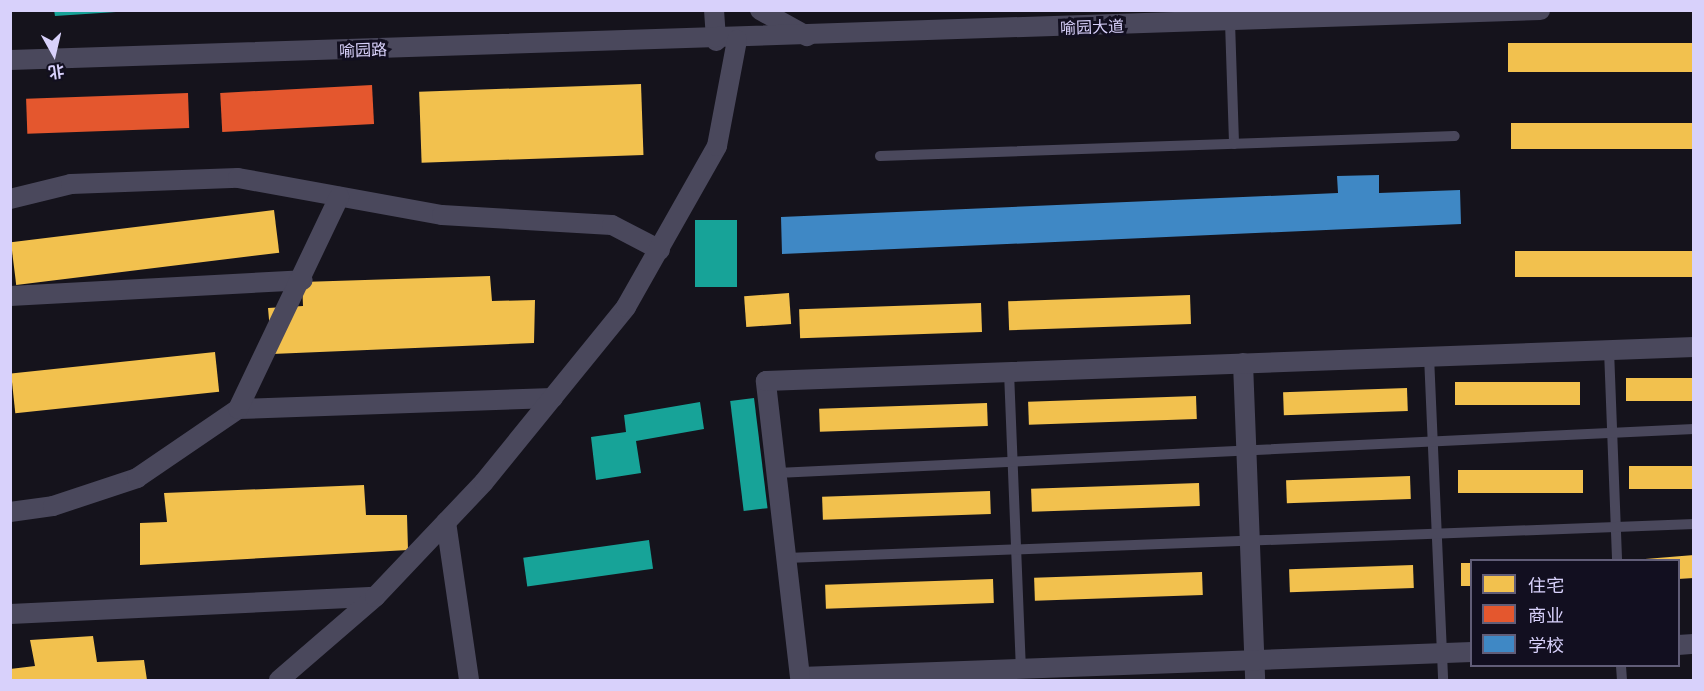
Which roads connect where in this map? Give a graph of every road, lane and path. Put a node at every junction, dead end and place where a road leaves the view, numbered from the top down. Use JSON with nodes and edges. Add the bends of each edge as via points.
{"nodes":[{"id":1,"x":714,"y":10,"type":"edge"},
{"id":2,"x":760,"y":10,"type":"edge"},
{"id":3,"x":1540,"y":10,"type":"edge"},
{"id":4,"x":1230,"y":16,"type":"edge"},
{"id":5,"x":809,"y":37,"type":"junction"},
{"id":6,"x":716,"y":40,"type":"junction"},
{"id":7,"x":737,"y":40,"type":"junction"},
{"id":8,"x":10,"y":60,"type":"edge"},
{"id":9,"x":1455,"y":136,"type":"dead end"},
{"id":10,"x":1234,"y":144,"type":"junction"},
{"id":11,"x":880,"y":156,"type":"dead end"},
{"id":12,"x":339,"y":197,"type":"junction"},
{"id":13,"x":10,"y":199,"type":"edge"},
{"id":14,"x":660,"y":249,"type":"junction"},
{"id":15,"x":303,"y":280,"type":"junction"},
{"id":16,"x":10,"y":296,"type":"edge"},
{"id":17,"x":1694,"y":347,"type":"edge"},
{"id":18,"x":1609,"y":350,"type":"junction"},
{"id":19,"x":1429,"y":356,"type":"junction"},
{"id":20,"x":1243,"y":363,"type":"junction"},
{"id":21,"x":1009,"y":372,"type":"junction"},
{"id":22,"x":554,"y":398,"type":"junction"},
{"id":23,"x":238,"y":409,"type":"junction"},
{"id":24,"x":1694,"y":429,"type":"edge"},
{"id":25,"x":1612,"y":433,"type":"junction"},
{"id":26,"x":1433,"y":442,"type":"junction"},
{"id":27,"x":1246,"y":451,"type":"junction"},
{"id":28,"x":1012,"y":462,"type":"junction"},
{"id":29,"x":777,"y":473,"type":"junction"},
{"id":30,"x":10,"y":512,"type":"edge"},
{"id":31,"x":446,"y":522,"type":"junction"},
{"id":32,"x":1694,"y":524,"type":"edge"},
{"id":33,"x":1616,"y":527,"type":"junction"},
{"id":34,"x":1436,"y":534,"type":"junction"},
{"id":35,"x":1249,"y":541,"type":"junction"},
{"id":36,"x":1016,"y":550,"type":"junction"},
{"id":37,"x":786,"y":558,"type":"junction"},
{"id":38,"x":1617,"y":559,"type":"edge"},
{"id":39,"x":375,"y":597,"type":"junction"},
{"id":40,"x":10,"y":614,"type":"edge"},
{"id":41,"x":1470,"y":652,"type":"edge"},
{"id":42,"x":1442,"y":654,"type":"junction"},
{"id":43,"x":1254,"y":660,"type":"junction"},
{"id":44,"x":1021,"y":669,"type":"junction"},
{"id":45,"x":1076,"y":674,"type":"edge"},
{"id":46,"x":928,"y":677,"type":"edge"},
{"id":47,"x":279,"y":681,"type":"edge"},
{"id":48,"x":470,"y":681,"type":"edge"},
{"id":49,"x":1255,"y":681,"type":"edge"},
{"id":50,"x":1443,"y":681,"type":"edge"}],
"edges":[{"from":1,"to":6,"type":"street"},
{"from":2,"to":5,"type":"street"},
{"from":3,"to":4,"type":"street","name":"喻园大道"},
{"from":4,"to":5,"type":"street","name":"喻园大道"},
{"from":4,"to":10,"type":"lane"},
{"from":5,"to":7,"type":"street","name":"喻园大道"},
{"from":6,"to":7,"type":"street","name":"喻园大道"},
{"from":6,"to":8,"type":"street","name":"喻园路"},
{"from":7,"to":14,"type":"street","via":[[717,146]]},
{"from":9,"to":10,"type":"lane"},
{"from":10,"to":11,"type":"lane"},
{"from":12,"to":13,"type":"street","via":[[238,178],[156,178],[71,184]]},
{"from":12,"to":14,"type":"street","via":[[442,215],[612,225]]},
{"from":12,"to":15,"type":"street"},
{"from":14,"to":22,"type":"street","via":[[626,307]]},
{"from":15,"to":16,"type":"street"},
{"from":15,"to":23,"type":"street"},
{"from":17,"to":18,"type":"street"},
{"from":18,"to":19,"type":"street"},
{"from":18,"to":25,"type":"lane"},
{"from":19,"to":20,"type":"street"},
{"from":19,"to":26,"type":"lane"},
{"from":20,"to":21,"type":"street"},
{"from":20,"to":27,"type":"street"},
{"from":21,"to":28,"type":"lane"},
{"from":21,"to":29,"type":"street","via":[[766,381]]},
{"from":22,"to":23,"type":"street"},
{"from":22,"to":31,"type":"street"},
{"from":23,"to":30,"type":"street","via":[[137,478],[53,506]]},
{"from":24,"to":25,"type":"lane"},
{"from":25,"to":26,"type":"lane"},
{"from":25,"to":33,"type":"lane"},
{"from":26,"to":27,"type":"lane"},
{"from":26,"to":34,"type":"lane"},
{"from":27,"to":28,"type":"lane"},
{"from":27,"to":35,"type":"street"},
{"from":28,"to":29,"type":"lane"},
{"from":28,"to":36,"type":"lane"},
{"from":29,"to":37,"type":"street"},
{"from":31,"to":39,"type":"street"},
{"from":31,"to":48,"type":"street"},
{"from":32,"to":33,"type":"lane"},
{"from":33,"to":34,"type":"lane"},
{"from":33,"to":38,"type":"lane"},
{"from":34,"to":35,"type":"lane"},
{"from":34,"to":42,"type":"lane"},
{"from":35,"to":36,"type":"lane"},
{"from":35,"to":43,"type":"street"},
{"from":36,"to":37,"type":"lane"},
{"from":36,"to":44,"type":"lane"},
{"from":37,"to":46,"type":"street","via":[[800,677]]},
{"from":39,"to":40,"type":"street"},
{"from":39,"to":47,"type":"street"},
{"from":41,"to":42,"type":"street"},
{"from":42,"to":43,"type":"street"},
{"from":42,"to":50,"type":"lane"},
{"from":43,"to":45,"type":"street"},
{"from":43,"to":49,"type":"street"},
{"from":44,"to":45,"type":"street"},
{"from":44,"to":46,"type":"street"}]}
